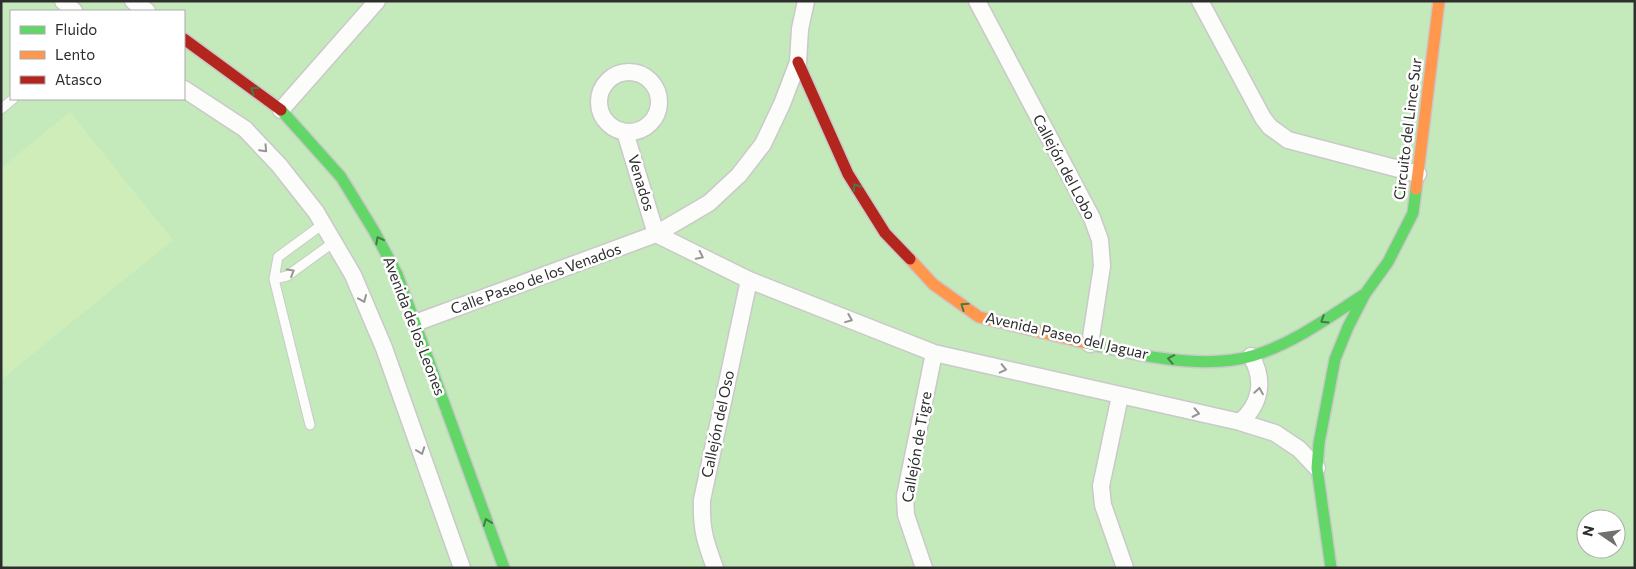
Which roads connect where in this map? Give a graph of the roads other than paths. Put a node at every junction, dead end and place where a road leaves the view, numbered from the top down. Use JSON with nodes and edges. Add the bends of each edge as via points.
{"nodes":[{"id":1,"x":133,"y":1,"type":"edge"},
{"id":2,"x":377,"y":1,"type":"edge"},
{"id":3,"x":806,"y":1,"type":"edge"},
{"id":4,"x":977,"y":1,"type":"edge"},
{"id":5,"x":1200,"y":1,"type":"edge"},
{"id":6,"x":1439,"y":1,"type":"edge"},
{"id":7,"x":146,"y":10,"type":"edge"},
{"id":8,"x":185,"y":40,"type":"edge"},
{"id":9,"x":798,"y":62,"type":"junction"},
{"id":10,"x":185,"y":90,"type":"edge"},
{"id":11,"x":12,"y":100,"type":"edge"},
{"id":12,"x":1,"y":109,"type":"edge"},
{"id":13,"x":281,"y":110,"type":"junction"},
{"id":14,"x":625,"y":132,"type":"dead end"},
{"id":15,"x":1418,"y":174,"type":"junction"},
{"id":16,"x":323,"y":224,"type":"junction"},
{"id":17,"x":656,"y":234,"type":"junction"},
{"id":18,"x":334,"y":242,"type":"junction"},
{"id":19,"x":274,"y":279,"type":"junction"},
{"id":20,"x":749,"y":280,"type":"junction"},
{"id":21,"x":1365,"y":294,"type":"junction"},
{"id":22,"x":415,"y":323,"type":"junction"},
{"id":23,"x":1090,"y":344,"type":"junction"},
{"id":24,"x":934,"y":353,"type":"junction"},
{"id":25,"x":1251,"y":356,"type":"junction"},
{"id":26,"x":1120,"y":396,"type":"junction"},
{"id":27,"x":1240,"y":422,"type":"junction"},
{"id":28,"x":310,"y":425,"type":"dead end"},
{"id":29,"x":1317,"y":468,"type":"junction"},
{"id":30,"x":462,"y":568,"type":"edge"},
{"id":31,"x":504,"y":568,"type":"edge"},
{"id":32,"x":715,"y":568,"type":"edge"},
{"id":33,"x":924,"y":568,"type":"edge"},
{"id":34,"x":1125,"y":568,"type":"edge"},
{"id":35,"x":1331,"y":568,"type":"edge"}],
"edges":[{"from":1,"to":7,"type":"street"},
{"from":2,"to":13,"type":"street"},
{"from":3,"to":9,"type":"street","name":"Calle Paseo de los Venados"},
{"from":4,"to":23,"type":"street","name":"Callejón del Lobo","via":[[1092,218],[1100,240],[1102,266]]},
{"from":5,"to":15,"type":"street","via":[[1263,118],[1278,134],[1299,144]]},
{"from":6,"to":15,"type":"street","name":"Circuito del Lince Sur"},
{"from":13,"to":8,"type":"street","name":"Avenida de los Leones","one_way":true},
{"from":9,"to":17,"type":"street","name":"Calle Paseo de los Venados","via":[[763,144],[739,176],[709,203]]},
{"from":23,"to":9,"type":"street","name":"Avenida Paseo del Jaguar","one_way":true,"via":[[979,316],[932,284],[885,233],[848,174]]},
{"from":10,"to":16,"type":"street","one_way":true,"via":[[245,129],[279,165]]},
{"from":11,"to":12,"type":"lane"},
{"from":22,"to":13,"type":"street","name":"Avenida de los Leones","one_way":true,"via":[[397,274],[341,177]]},
{"from":14,"to":17,"type":"street","name":"Venados"},
{"from":15,"to":21,"type":"street","name":"Circuito del Lince Sur","via":[[1413,214],[1388,262]]},
{"from":16,"to":18,"type":"street"},
{"from":16,"to":19,"type":"lane","via":[[278,258]]},
{"from":17,"to":20,"type":"street","one_way":true},
{"from":17,"to":22,"type":"street","name":"Calle Paseo de los Venados"},
{"from":19,"to":18,"type":"lane","one_way":true,"via":[[287,276]]},
{"from":18,"to":30,"type":"street","one_way":true,"via":[[353,275],[384,348]]},
{"from":19,"to":28,"type":"lane"},
{"from":20,"to":24,"type":"street","one_way":true},
{"from":20,"to":32,"type":"street","name":"Callejón del Oso","via":[[702,500],[701,522]]},
{"from":21,"to":25,"type":"street","name":"Avenida Paseo del Jaguar","one_way":true,"via":[[1308,330]]},
{"from":21,"to":29,"type":"street","name":"Circuito del Lince Sur","via":[[1335,359]]},
{"from":31,"to":22,"type":"street","name":"Avenida de los Leones","one_way":true},
{"from":25,"to":23,"type":"street","name":"Avenida Paseo del Jaguar","one_way":true,"via":[[1179,361]]},
{"from":24,"to":26,"type":"street","one_way":true},
{"from":24,"to":33,"type":"street","name":"Callejón de Tigre","via":[[905,496],[906,514]]},
{"from":27,"to":25,"type":"street","one_way":true,"via":[[1253,408],[1260,390],[1259,372]]},
{"from":26,"to":27,"type":"street","one_way":true},
{"from":26,"to":34,"type":"street","via":[[1101,486],[1103,505]]},
{"from":27,"to":29,"type":"street","via":[[1275,433],[1299,449]]},
{"from":29,"to":35,"type":"street","name":"Circuito del Lince Sur"}]}
